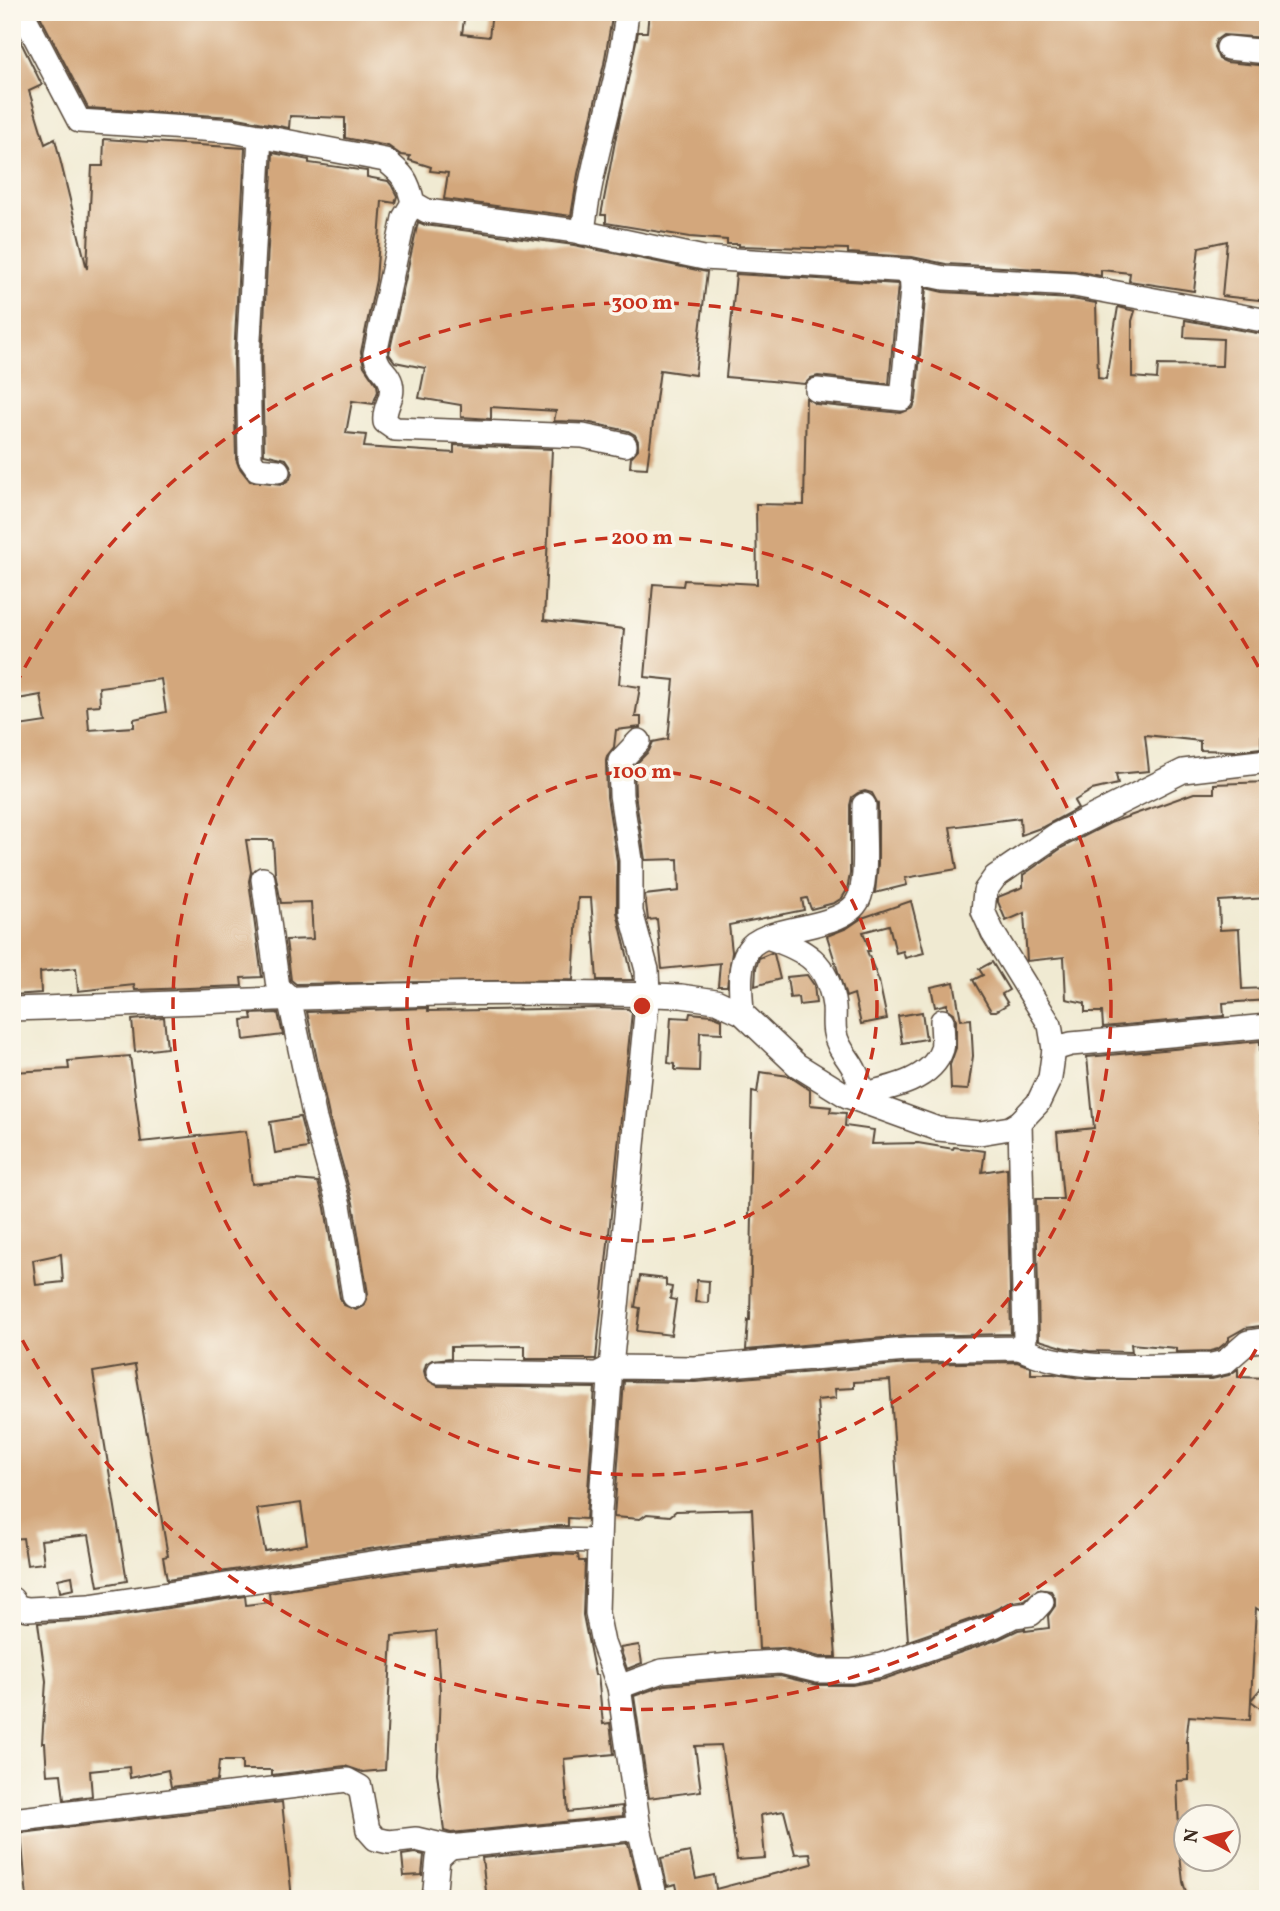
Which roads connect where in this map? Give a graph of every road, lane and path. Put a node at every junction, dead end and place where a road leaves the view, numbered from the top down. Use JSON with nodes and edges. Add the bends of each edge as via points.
{"nodes":[{"id":1,"x":22,"y":12,"type":"edge"},
{"id":2,"x":627,"y":12,"type":"edge"},
{"id":3,"x":1228,"y":48,"type":"dead end"},
{"id":4,"x":1268,"y":52,"type":"edge"},
{"id":5,"x":260,"y":136,"type":"junction"},
{"id":6,"x":413,"y":203,"type":"junction"},
{"id":7,"x":583,"y":233,"type":"junction"},
{"id":8,"x":911,"y":271,"type":"junction"},
{"id":9,"x":1268,"y":321,"type":"edge"},
{"id":10,"x":817,"y":390,"type":"dead end"},
{"id":11,"x":625,"y":444,"type":"dead end"},
{"id":12,"x":278,"y":471,"type":"dead end"},
{"id":13,"x":639,"y":741,"type":"dead end"},
{"id":14,"x":1268,"y":761,"type":"edge"},
{"id":15,"x":863,"y":805,"type":"dead end"},
{"id":16,"x":264,"y":879,"type":"dead end"},
{"id":17,"x":766,"y":937,"type":"junction"},
{"id":18,"x":648,"y":994,"type":"junction"},
{"id":19,"x":289,"y":998,"type":"junction"},
{"id":20,"x":12,"y":1009,"type":"edge"},
{"id":21,"x":742,"y":1013,"type":"junction"},
{"id":22,"x":942,"y":1021,"type":"dead end"},
{"id":23,"x":1268,"y":1026,"type":"edge"},
{"id":24,"x":1054,"y":1049,"type":"junction"},
{"id":25,"x":864,"y":1098,"type":"junction"},
{"id":26,"x":1020,"y":1122,"type":"junction"},
{"id":27,"x":354,"y":1296,"type":"dead end"},
{"id":28,"x":1268,"y":1339,"type":"edge"},
{"id":29,"x":1020,"y":1348,"type":"junction"},
{"id":30,"x":611,"y":1367,"type":"junction"},
{"id":31,"x":438,"y":1372,"type":"dead end"},
{"id":32,"x":599,"y":1541,"type":"junction"},
{"id":33,"x":12,"y":1599,"type":"edge"},
{"id":34,"x":1042,"y":1602,"type":"dead end"},
{"id":35,"x":619,"y":1687,"type":"junction"},
{"id":36,"x":12,"y":1820,"type":"edge"},
{"id":37,"x":639,"y":1828,"type":"junction"},
{"id":38,"x":450,"y":1847,"type":"junction"},
{"id":39,"x":434,"y":1899,"type":"edge"},
{"id":40,"x":656,"y":1899,"type":"edge"}],
"edges":[{"from":1,"to":5,"type":"street","via":[[79,121]]},
{"from":2,"to":7,"type":"street"},
{"from":3,"to":4,"type":"street"},
{"from":5,"to":6,"type":"street","via":[[385,160],[403,173]]},
{"from":5,"to":12,"type":"street","via":[[248,358],[250,459],[257,469]]},
{"from":6,"to":7,"type":"street","via":[[427,211]]},
{"from":6,"to":11,"type":"street","via":[[404,218],[375,354],[392,386],[385,422],[395,429],[583,436]]},
{"from":7,"to":8,"type":"street","via":[[704,258]]},
{"from":8,"to":9,"type":"street","via":[[944,278],[1074,285]]},
{"from":8,"to":10,"type":"street","via":[[902,399]]},
{"from":13,"to":18,"type":"street","via":[[620,761],[631,860],[631,912],[647,970]]},
{"from":14,"to":24,"type":"street","via":[[1183,771],[1056,835],[995,877],[985,891],[983,911],[1050,1025]]},
{"from":15,"to":17,"type":"street","via":[[863,873],[860,897],[853,908],[839,917]]},
{"from":16,"to":19,"type":"street","via":[[278,987]]},
{"from":17,"to":21,"type":"street","via":[[749,948],[741,966]]},
{"from":17,"to":25,"type":"street","via":[[788,944],[822,968],[830,984],[834,1032]]},
{"from":18,"to":19,"type":"street"},
{"from":18,"to":21,"type":"street","via":[[716,1001]]},
{"from":18,"to":30,"type":"street"},
{"from":19,"to":20,"type":"street"},
{"from":19,"to":27,"type":"street","via":[[339,1205]]},
{"from":21,"to":25,"type":"street","via":[[797,1065],[847,1096]]},
{"from":22,"to":25,"type":"street","via":[[943,1047],[933,1065],[918,1077]]},
{"from":23,"to":24,"type":"street"},
{"from":24,"to":26,"type":"street","via":[[1050,1078],[1038,1103]]},
{"from":25,"to":26,"type":"street","via":[[939,1129],[980,1133]]},
{"from":26,"to":29,"type":"street","via":[[1025,1339]]},
{"from":28,"to":29,"type":"street","via":[[1248,1342],[1225,1362],[1212,1365],[1096,1365],[1053,1361]]},
{"from":29,"to":30,"type":"street","via":[[906,1350],[694,1368]]},
{"from":30,"to":31,"type":"street","via":[[597,1374]]},
{"from":30,"to":32,"type":"street"},
{"from":32,"to":33,"type":"street","via":[[553,1540],[417,1556],[89,1606],[28,1609],[18,1607]]},
{"from":32,"to":35,"type":"street","via":[[597,1613]]},
{"from":34,"to":35,"type":"street","via":[[1031,1614],[852,1671],[818,1671],[781,1662],[742,1664],[662,1671]]},
{"from":35,"to":37,"type":"street"},
{"from":36,"to":38,"type":"street","via":[[347,1780],[360,1787],[368,1830],[376,1839],[416,1839]]},
{"from":37,"to":38,"type":"street"},
{"from":37,"to":40,"type":"street"},
{"from":38,"to":39,"type":"street","via":[[438,1858]]}]}
